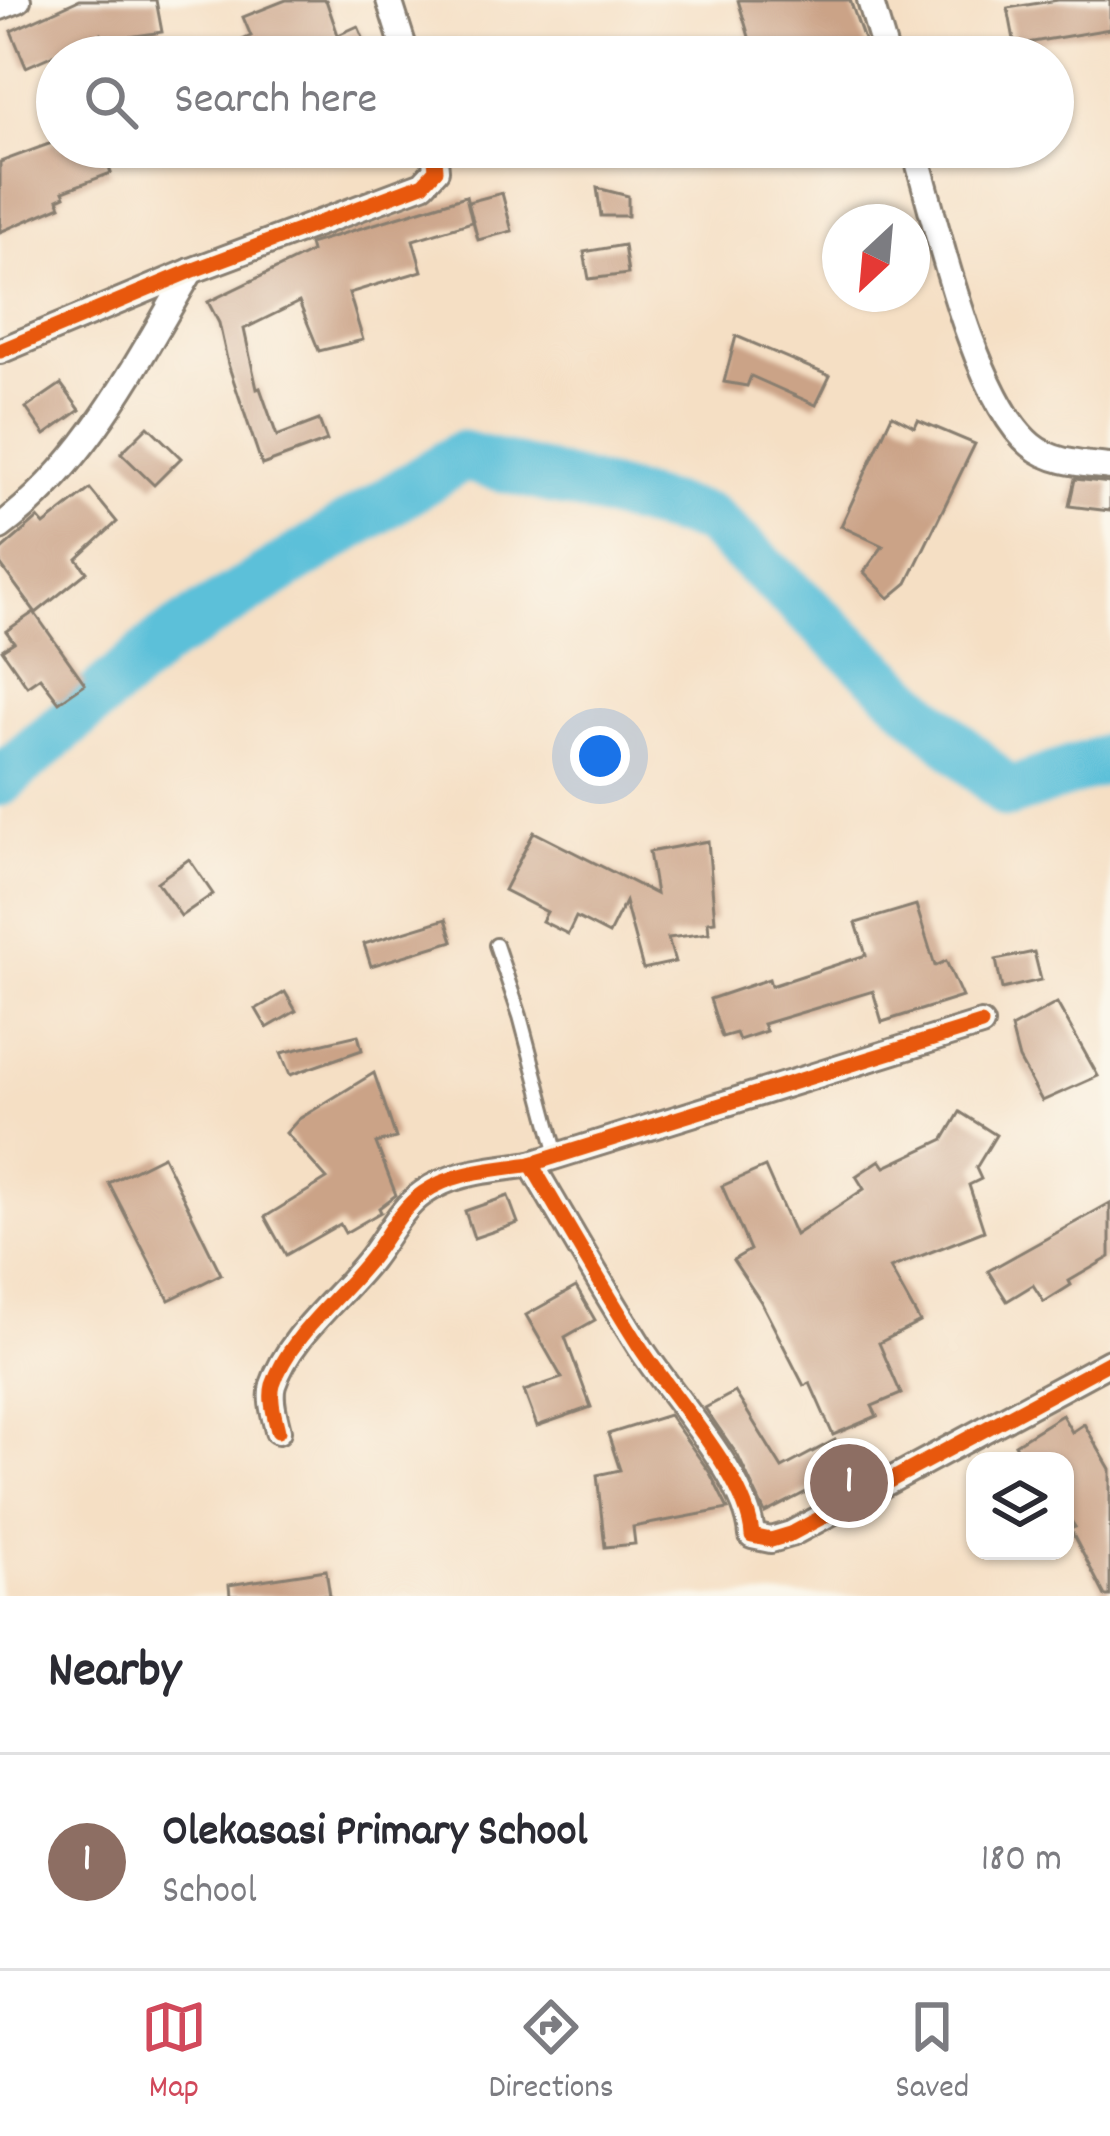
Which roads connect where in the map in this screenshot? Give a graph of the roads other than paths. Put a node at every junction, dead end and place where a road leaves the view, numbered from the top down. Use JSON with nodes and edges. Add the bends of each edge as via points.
{"nodes":[{"id":1,"x":18,"y":0,"type":"edge"},
{"id":2,"x":389,"y":0,"type":"edge"},
{"id":3,"x":870,"y":0,"type":"edge"},
{"id":4,"x":0,"y":7,"type":"edge"},
{"id":5,"x":400,"y":36,"type":"edge"},
{"id":6,"x":881,"y":36,"type":"edge"},
{"id":7,"x":436,"y":168,"type":"edge"},
{"id":8,"x":920,"y":168,"type":"edge"},
{"id":9,"x":191,"y":271,"type":"junction"},
{"id":10,"x":0,"y":351,"type":"edge"},
{"id":11,"x":1110,"y":467,"type":"edge"},
{"id":12,"x":0,"y":527,"type":"edge"},
{"id":13,"x":496,"y":945,"type":"dead end"},
{"id":14,"x":981,"y":1024,"type":"dead end"},
{"id":15,"x":558,"y":1156,"type":"junction"},
{"id":16,"x":531,"y":1164,"type":"junction"},
{"id":17,"x":1110,"y":1362,"type":"edge"},
{"id":18,"x":278,"y":1431,"type":"dead end"}],
"edges":[{"from":1,"to":4,"type":"street"},
{"from":2,"to":5,"type":"street"},
{"from":3,"to":6,"type":"street"},
{"from":7,"to":9,"type":"street","via":[[423,184]]},
{"from":8,"to":11,"type":"street","via":[[980,367],[1010,424],[1034,448],[1064,461]]},
{"from":9,"to":10,"type":"street"},
{"from":9,"to":12,"type":"street","via":[[95,433]]},
{"from":13,"to":15,"type":"lane"},
{"from":14,"to":15,"type":"street"},
{"from":15,"to":16,"type":"street"},
{"from":16,"to":17,"type":"street","via":[[642,1350],[716,1454],[759,1540],[790,1534]]},
{"from":16,"to":18,"type":"street","via":[[458,1175],[406,1207],[284,1365],[271,1399]]}]}
